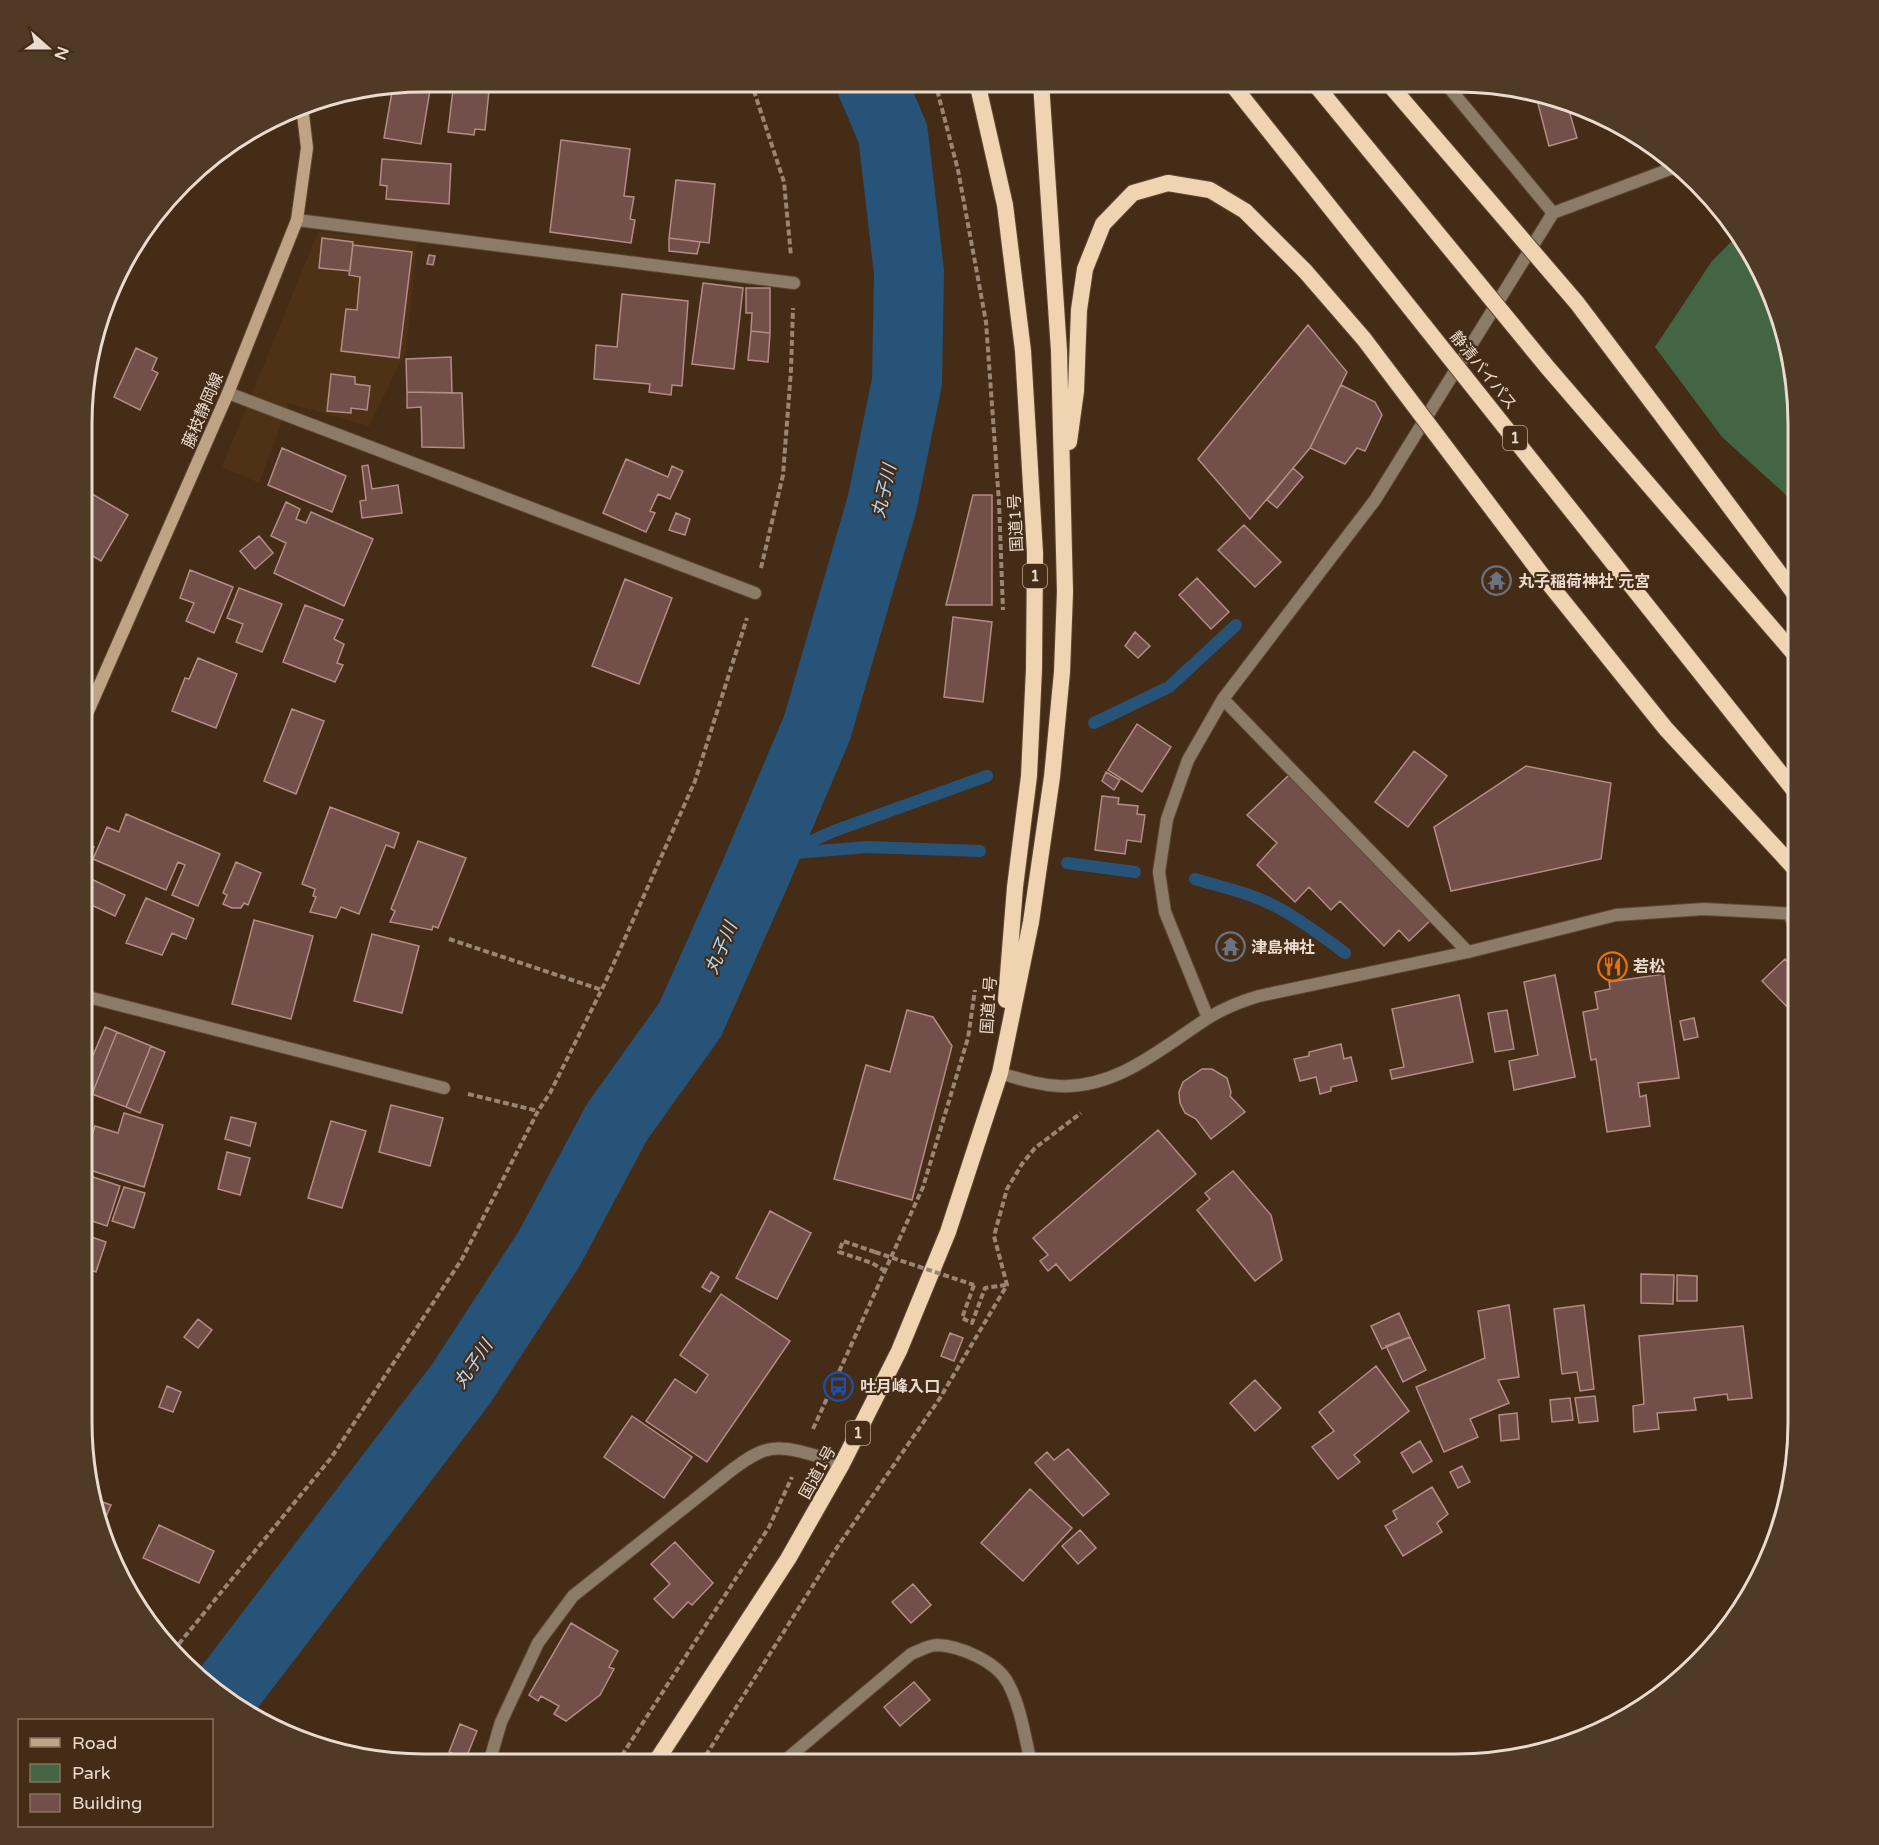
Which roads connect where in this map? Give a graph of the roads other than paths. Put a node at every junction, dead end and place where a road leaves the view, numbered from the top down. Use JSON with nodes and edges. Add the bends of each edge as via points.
{"nodes":[{"id":1,"x":979,"y":92,"type":"edge"},
{"id":2,"x":1042,"y":92,"type":"edge"},
{"id":3,"x":1238,"y":92,"type":"edge"},
{"id":4,"x":1321,"y":92,"type":"edge"},
{"id":5,"x":1396,"y":92,"type":"edge"},
{"id":6,"x":1453,"y":92,"type":"edge"},
{"id":7,"x":303,"y":115,"type":"edge"},
{"id":8,"x":1669,"y":170,"type":"edge"},
{"id":9,"x":1553,"y":213,"type":"junction"},
{"id":10,"x":297,"y":220,"type":"junction"},
{"id":11,"x":794,"y":283,"type":"road end"},
{"id":12,"x":228,"y":393,"type":"junction"},
{"id":13,"x":1062,"y":496,"type":"junction"},
{"id":14,"x":1788,"y":585,"type":"edge"},
{"id":15,"x":755,"y":593,"type":"road end"},
{"id":16,"x":1788,"y":647,"type":"edge"},
{"id":17,"x":1222,"y":699,"type":"junction"},
{"id":18,"x":92,"y":702,"type":"edge"},
{"id":19,"x":1788,"y":783,"type":"edge"},
{"id":20,"x":1788,"y":861,"type":"edge"},
{"id":21,"x":1788,"y":914,"type":"edge"},
{"id":22,"x":1468,"y":952,"type":"junction"},
{"id":23,"x":92,"y":998,"type":"edge"},
{"id":24,"x":1208,"y":1018,"type":"junction"},
{"id":25,"x":1000,"y":1073,"type":"junction"},
{"id":26,"x":444,"y":1088,"type":"road end"},
{"id":27,"x":843,"y":1464,"type":"junction"},
{"id":28,"x":492,"y":1754,"type":"edge"},
{"id":29,"x":662,"y":1754,"type":"edge"},
{"id":30,"x":793,"y":1754,"type":"edge"},
{"id":31,"x":1029,"y":1754,"type":"edge"}],
"edges":[{"from":1,"to":25,"type":"highway","name":"国道1号","number":"1","via":[[1005,205],[1023,351],[1035,553],[1029,776],[1015,887]]},
{"from":2,"to":13,"type":"highway","name":"国道1号","number":"1","via":[[1059,351]]},
{"from":3,"to":19,"type":"highway","name":"静清バイパス","number":"1","bridge":true},
{"from":4,"to":16,"type":"highway","bridge":true,"via":[[1548,368]]},
{"from":5,"to":14,"type":"highway","bridge":true,"via":[[1577,303]]},
{"from":6,"to":9,"type":"street"},
{"from":7,"to":10,"type":"main road","name":"藤枝静岡線","via":[[307,148]]},
{"from":8,"to":9,"type":"street"},
{"from":9,"to":17,"type":"street","via":[[1375,500]]},
{"from":10,"to":11,"type":"street"},
{"from":10,"to":12,"type":"main road","name":"藤枝静岡線"},
{"from":12,"to":15,"type":"street"},
{"from":12,"to":18,"type":"main road","name":"藤枝静岡線"},
{"from":13,"to":20,"type":"highway","bridge":true,"via":[[1076,391],[1085,269],[1102,224],[1132,193],[1168,183],[1210,190],[1245,211],[1305,271],[1364,339],[1542,575],[1666,729]]},
{"from":13,"to":25,"type":"highway","name":"国道1号","number":"1","via":[[1065,592],[1052,777],[1031,922]]},
{"from":17,"to":22,"type":"street"},
{"from":17,"to":24,"type":"street","via":[[1188,759],[1167,819],[1159,872],[1165,912]]},
{"from":21,"to":22,"type":"street","via":[[1704,909],[1616,915]]},
{"from":22,"to":24,"type":"street","via":[[1259,996]]},
{"from":23,"to":26,"type":"street"},
{"from":24,"to":25,"type":"street","via":[[1132,1068],[1096,1082],[1062,1086]]},
{"from":25,"to":27,"type":"highway","name":"国道1号","number":"1","via":[[948,1232],[899,1351]]},
{"from":27,"to":28,"type":"street","via":[[768,1449],[753,1456],[573,1596],[538,1643],[501,1722]]},
{"from":27,"to":29,"type":"highway","name":"国道1号","number":"1","via":[[788,1559]]},
{"from":30,"to":31,"type":"street","via":[[911,1654],[935,1645],[962,1650],[988,1662],[1008,1682]]}]}
